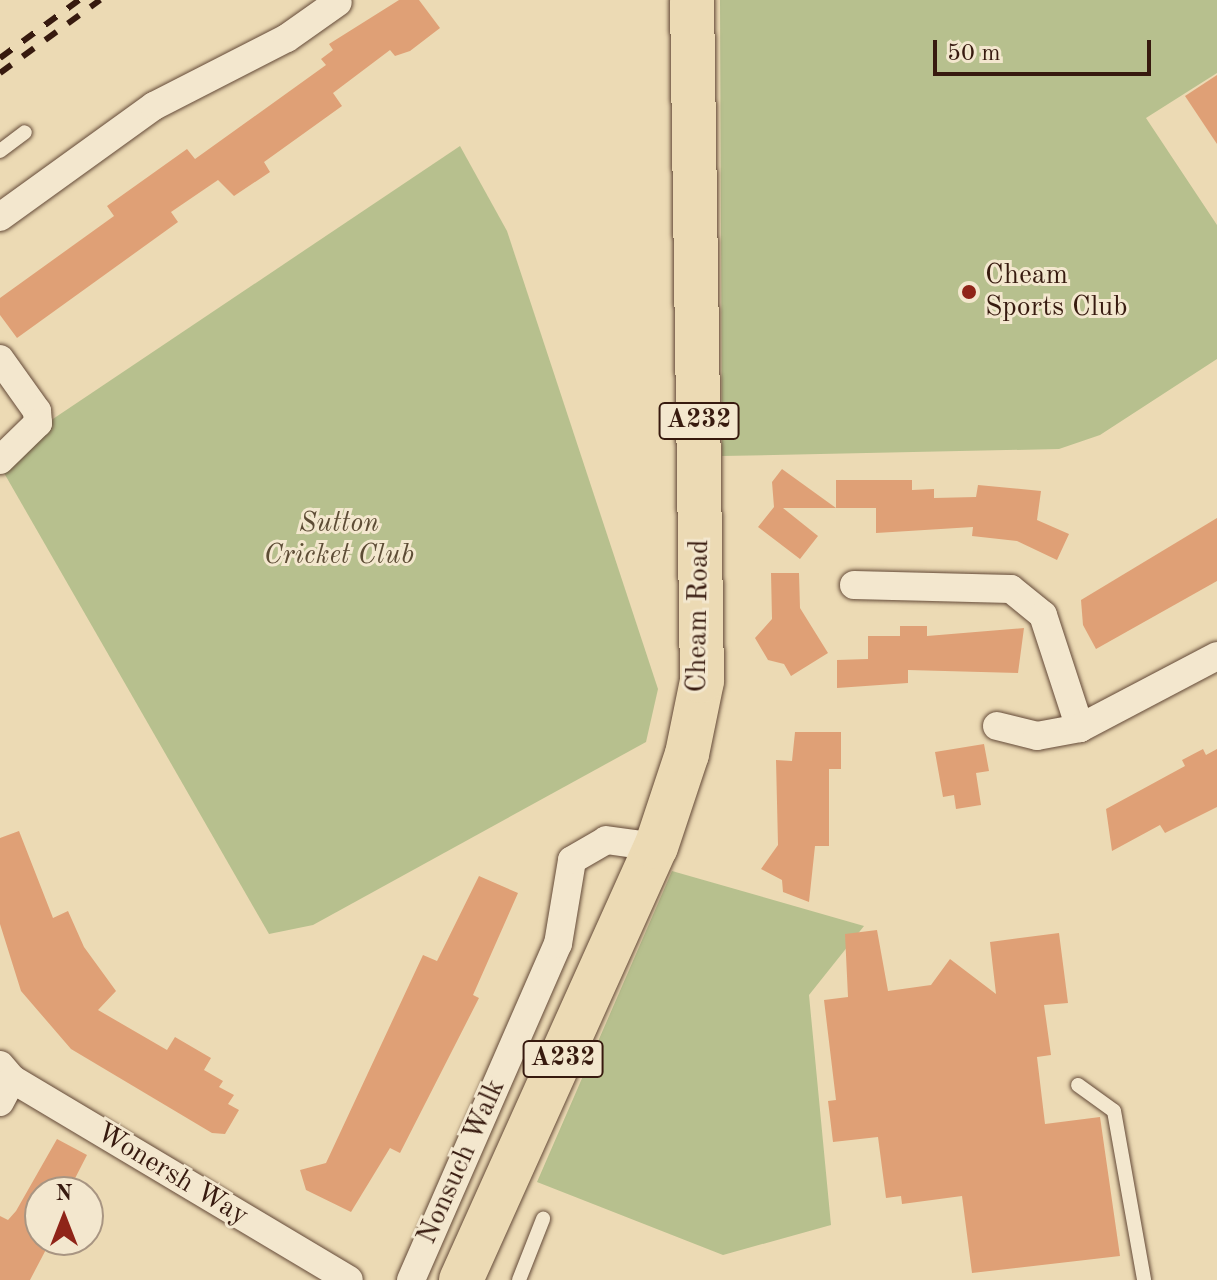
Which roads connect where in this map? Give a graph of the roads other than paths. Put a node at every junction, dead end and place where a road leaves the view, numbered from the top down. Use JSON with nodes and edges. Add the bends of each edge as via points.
{"nodes":[{"id":1,"x":692,"y":0,"type":"edge"},
{"id":2,"x":338,"y":2,"type":"edge"},
{"id":3,"x":25,"y":132,"type":"dead end"},
{"id":4,"x":0,"y":151,"type":"edge"},
{"id":5,"x":0,"y":217,"type":"edge"},
{"id":6,"x":0,"y":359,"type":"edge"},
{"id":7,"x":0,"y":460,"type":"edge"},
{"id":8,"x":854,"y":585,"type":"dead end"},
{"id":9,"x":1217,"y":656,"type":"edge"},
{"id":10,"x":997,"y":726,"type":"dead end"},
{"id":11,"x":1080,"y":728,"type":"junction"},
{"id":12,"x":656,"y":847,"type":"junction"},
{"id":13,"x":4,"y":1082,"type":"edge"},
{"id":14,"x":1078,"y":1085,"type":"dead end"},
{"id":15,"x":543,"y":1219,"type":"dead end"},
{"id":16,"x":349,"y":1280,"type":"edge"},
{"id":17,"x":411,"y":1280,"type":"edge"},
{"id":18,"x":461,"y":1280,"type":"edge"},
{"id":19,"x":519,"y":1280,"type":"edge"},
{"id":20,"x":1144,"y":1280,"type":"edge"}],
"edges":[{"from":1,"to":12,"type":"highway","name":"Cheam Road","number":"A232","via":[[702,681],[687,754]]},
{"from":2,"to":5,"type":"street","via":[[296,33],[154,106]]},
{"from":3,"to":4,"type":"lane"},
{"from":6,"to":7,"type":"street","via":[[37,411],[35,431]]},
{"from":8,"to":11,"type":"street","via":[[1011,589],[1043,615]]},
{"from":9,"to":11,"type":"street"},
{"from":10,"to":11,"type":"street","via":[[1037,736]]},
{"from":12,"to":17,"type":"street","name":"Nonsuch Walk","via":[[606,840],[572,860],[558,944]]},
{"from":12,"to":18,"type":"highway","name":"Cheam Road","number":"A232"},
{"from":13,"to":16,"type":"street","name":"Wonersh Way"},
{"from":14,"to":20,"type":"lane","via":[[1114,1111]]},
{"from":15,"to":19,"type":"lane"}]}
